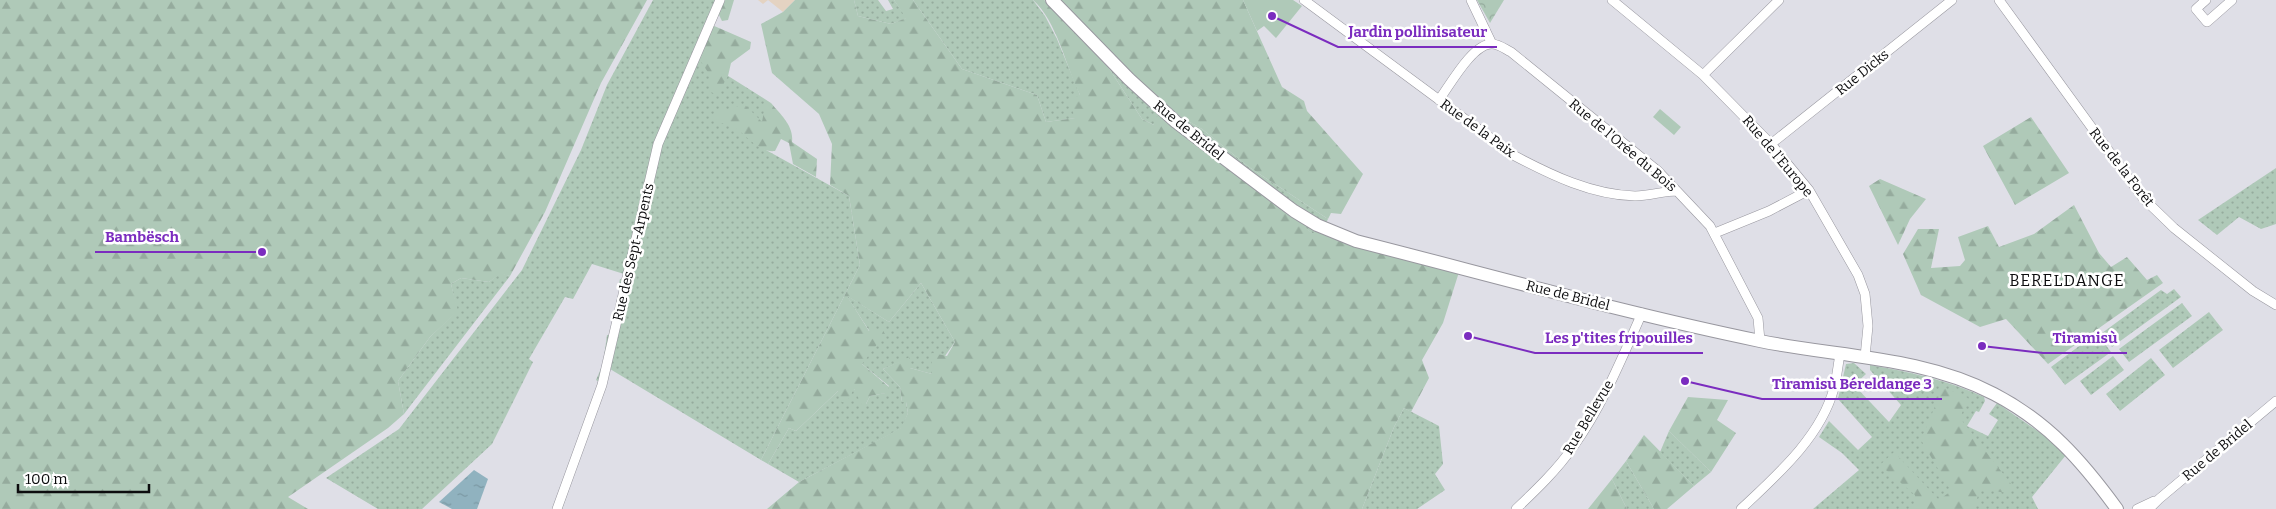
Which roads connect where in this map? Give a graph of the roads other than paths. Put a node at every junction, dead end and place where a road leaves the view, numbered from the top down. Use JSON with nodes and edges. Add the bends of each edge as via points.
{"nodes":[{"id":1,"x":720,"y":0,"type":"edge"},
{"id":2,"x":1052,"y":0,"type":"edge"},
{"id":3,"x":1304,"y":0,"type":"edge"},
{"id":4,"x":1470,"y":0,"type":"edge"},
{"id":5,"x":1612,"y":0,"type":"edge"},
{"id":6,"x":1779,"y":0,"type":"edge"},
{"id":7,"x":1952,"y":0,"type":"edge"},
{"id":8,"x":1999,"y":0,"type":"edge"},
{"id":9,"x":2206,"y":0,"type":"edge"},
{"id":10,"x":2232,"y":0,"type":"edge"},
{"id":11,"x":1492,"y":44,"type":"junction"},
{"id":12,"x":1703,"y":74,"type":"junction"},
{"id":13,"x":1439,"y":100,"type":"junction"},
{"id":14,"x":1771,"y":144,"type":"junction"},
{"id":15,"x":1809,"y":190,"type":"junction"},
{"id":16,"x":1677,"y":191,"type":"junction"},
{"id":17,"x":1715,"y":233,"type":"junction"},
{"id":18,"x":2276,"y":304,"type":"edge"},
{"id":19,"x":1642,"y":314,"type":"junction"},
{"id":20,"x":1760,"y":341,"type":"junction"},
{"id":21,"x":1840,"y":354,"type":"junction"},
{"id":22,"x":1865,"y":357,"type":"junction"},
{"id":23,"x":2276,"y":401,"type":"edge"},
{"id":24,"x":2159,"y":499,"type":"junction"},
{"id":25,"x":557,"y":509,"type":"edge"},
{"id":26,"x":1516,"y":509,"type":"edge"},
{"id":27,"x":1741,"y":509,"type":"edge"},
{"id":28,"x":2117,"y":509,"type":"edge"},
{"id":29,"x":2137,"y":509,"type":"edge"},
{"id":30,"x":2149,"y":509,"type":"edge"}],
"edges":[{"from":1,"to":25,"type":"street","name":"Rue des Sept-Arpents","via":[[658,144],[602,385]]},
{"from":2,"to":19,"type":"main road","name":"Rue de Bridel","via":[[1176,122],[1316,224],[1356,241]]},
{"from":3,"to":13,"type":"street","name":"Rue de la Paix"},
{"from":4,"to":11,"type":"street","via":[[1486,26]]},
{"from":5,"to":12,"type":"street","name":"Rue de l'Europe"},
{"from":6,"to":12,"type":"street"},
{"from":7,"to":14,"type":"street","name":"Rue Dicks"},
{"from":8,"to":18,"type":"street","name":"Rue de la Forêt","via":[[2143,198],[2174,228],[2253,291]]},
{"from":9,"to":10,"type":"street","via":[[2196,9],[2207,22]]},
{"from":11,"to":13,"type":"street","via":[[1481,46],[1473,54]]},
{"from":11,"to":16,"type":"street","name":"Rue de l'Orée du Bois","via":[[1518,58],[1658,171]]},
{"from":12,"to":14,"type":"street","name":"Rue de l'Europe"},
{"from":13,"to":16,"type":"street","name":"Rue de la Paix","via":[[1515,156],[1567,181],[1633,196]]},
{"from":14,"to":15,"type":"street","name":"Rue de l'Europe"},
{"from":15,"to":17,"type":"street"},
{"from":15,"to":22,"type":"street","name":"Rue de l'Europe","via":[[1858,275],[1865,294],[1868,326]]},
{"from":16,"to":17,"type":"street","name":"Rue de l'Orée du Bois"},
{"from":17,"to":20,"type":"street","name":"Rue de l'Orée du Bois","via":[[1758,318]]},
{"from":19,"to":20,"type":"main road","name":"Rue de Bridel"},
{"from":19,"to":26,"type":"street","name":"Rue Bellevue","via":[[1593,415],[1573,447]]},
{"from":20,"to":21,"type":"main road","name":"Rue de Bridel"},
{"from":21,"to":22,"type":"main road","name":"Rue de Bridel"},
{"from":21,"to":27,"type":"street","via":[[1834,389],[1818,426]]},
{"from":22,"to":28,"type":"main road","name":"Rue de Bridel","via":[[1944,373],[1972,383],[2018,408],[2064,444]]},
{"from":23,"to":24,"type":"street","name":"Rue de Bridel"},
{"from":24,"to":29,"type":"street","name":"Rue de Bridel"},
{"from":24,"to":30,"type":"street","name":"Rue de Bridel"}]}
